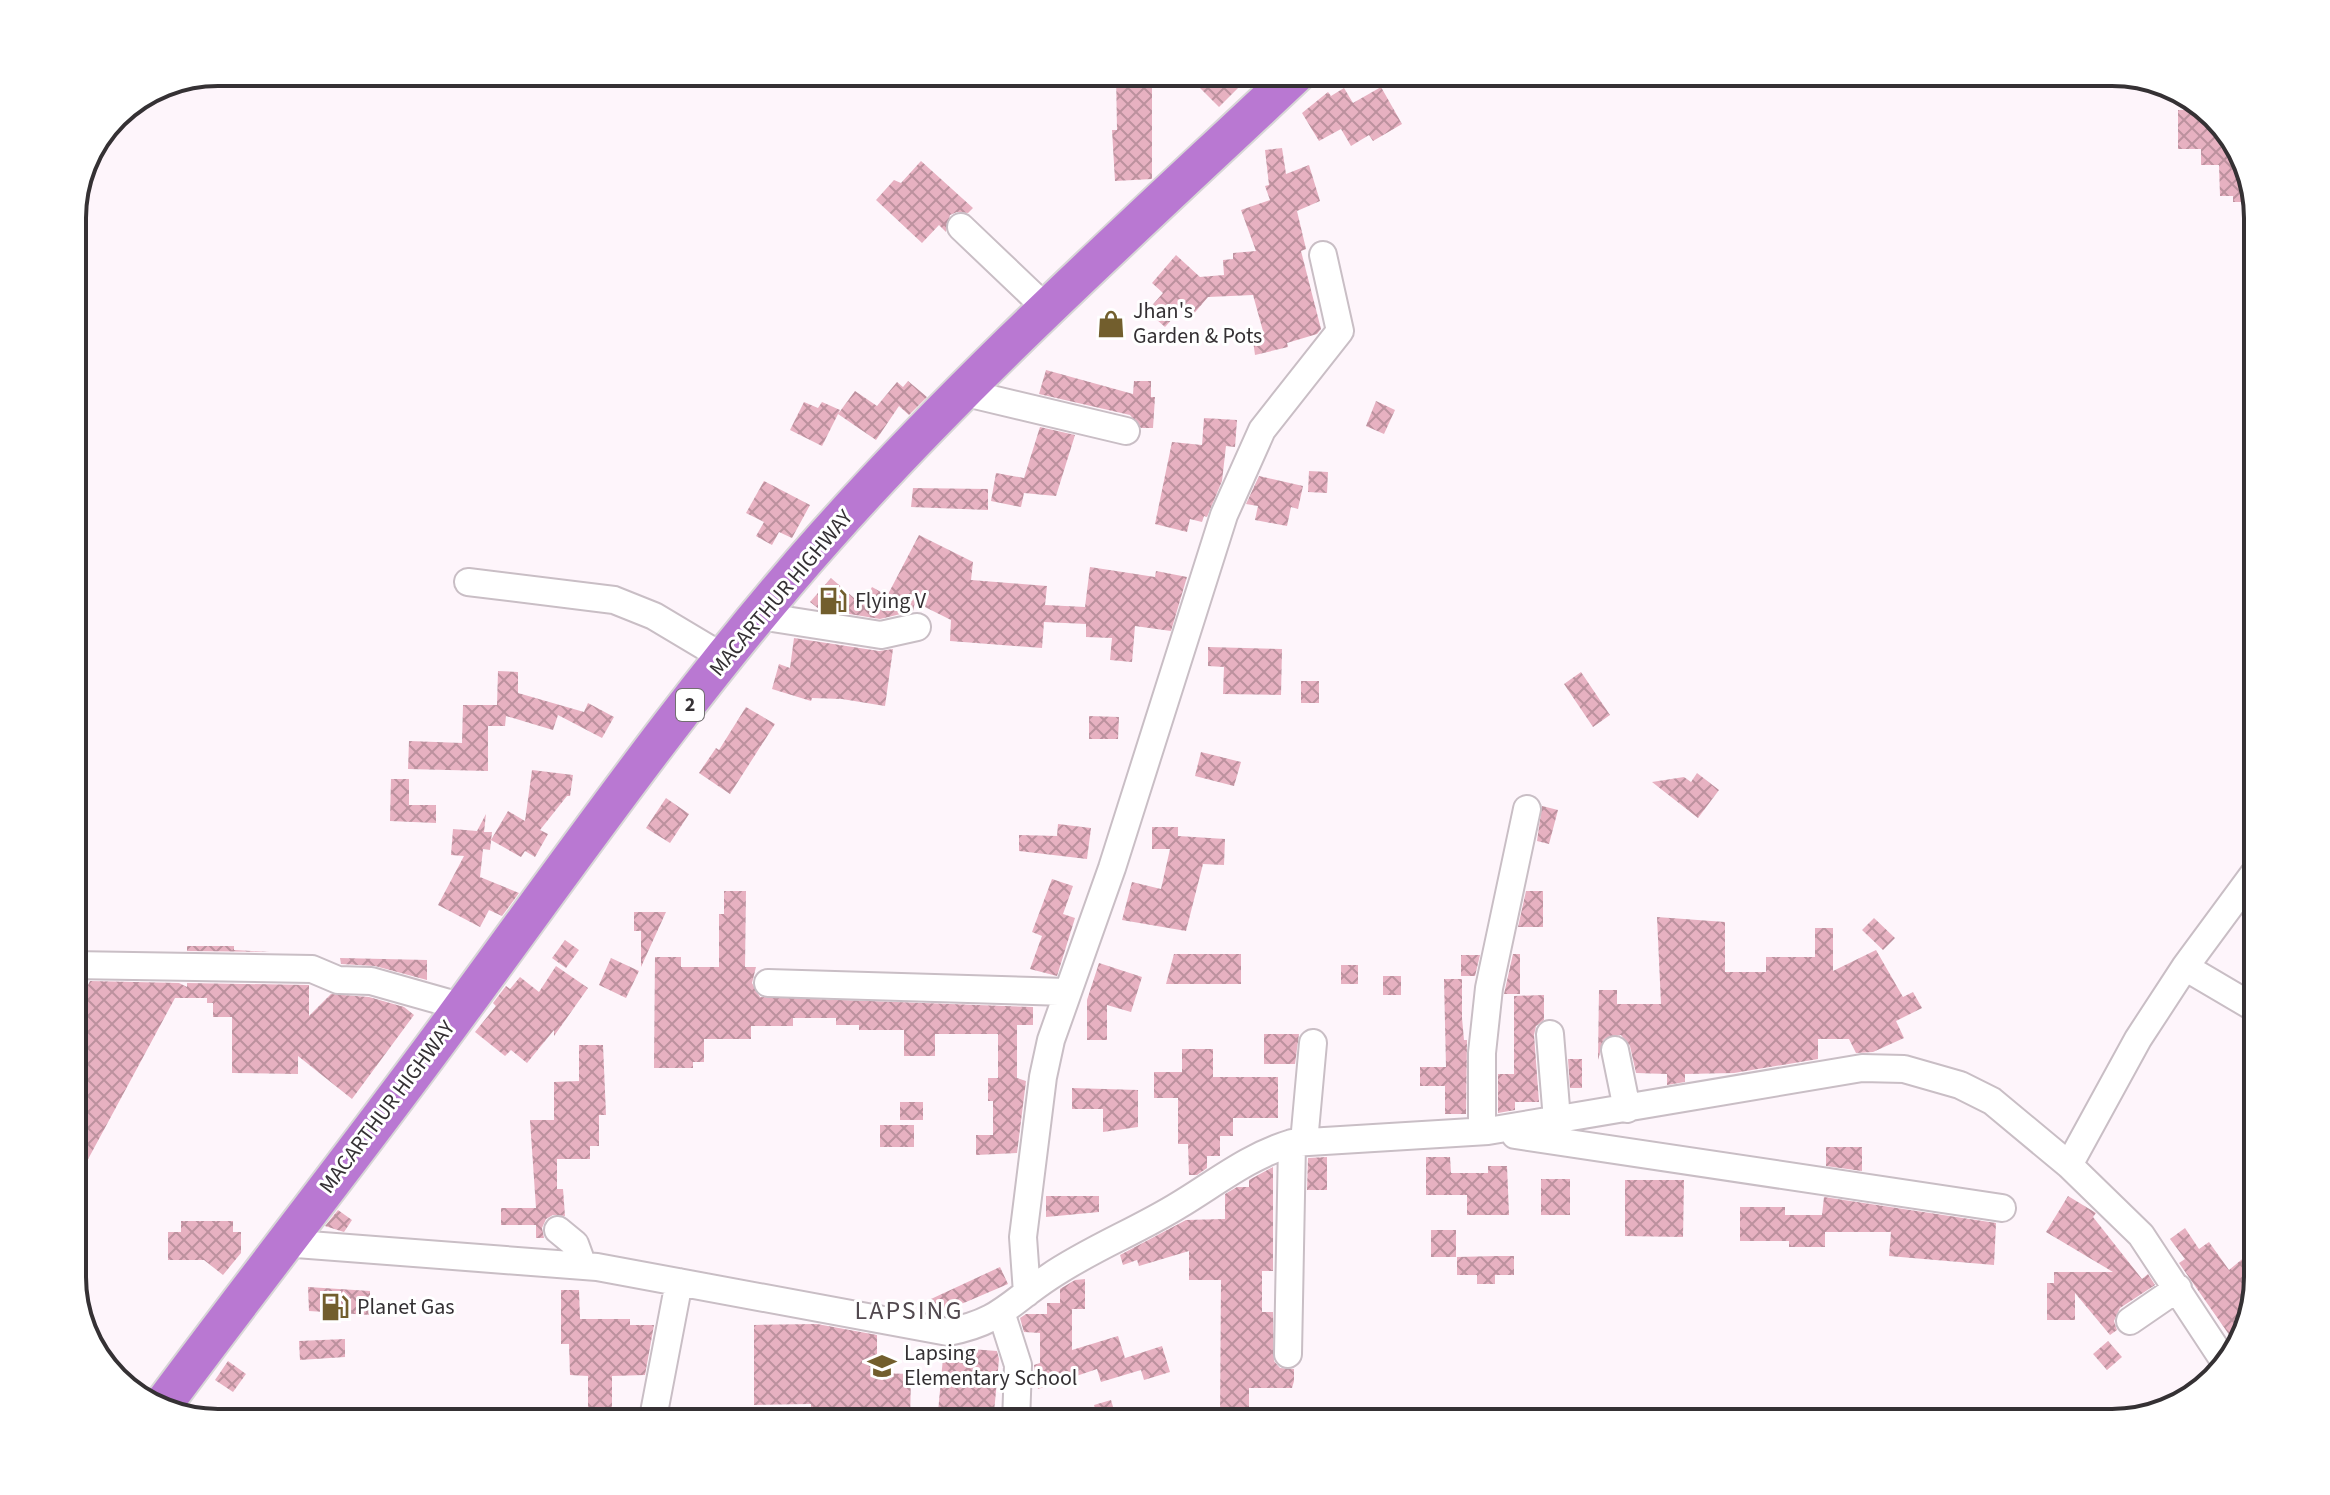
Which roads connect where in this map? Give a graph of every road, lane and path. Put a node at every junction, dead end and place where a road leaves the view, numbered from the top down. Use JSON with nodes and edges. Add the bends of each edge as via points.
{"nodes":[{"id":1,"x":1283,"y":86,"type":"edge"},
{"id":2,"x":961,"y":227,"type":"dead end"},
{"id":3,"x":1323,"y":255,"type":"dead end"},
{"id":4,"x":1046,"y":308,"type":"junction"},
{"id":5,"x":962,"y":392,"type":"junction"},
{"id":6,"x":1126,"y":431,"type":"dead end"},
{"id":7,"x":468,"y":582,"type":"dead end"},
{"id":8,"x":760,"y":616,"type":"junction"},
{"id":9,"x":917,"y":627,"type":"dead end"},
{"id":10,"x":726,"y":659,"type":"junction"},
{"id":11,"x":1527,"y":809,"type":"dead end"},
{"id":12,"x":2244,"y":887,"type":"edge"},
{"id":13,"x":86,"y":965,"type":"edge"},
{"id":14,"x":2185,"y":967,"type":"junction"},
{"id":15,"x":768,"y":983,"type":"dead end"},
{"id":16,"x":1067,"y":992,"type":"junction"},
{"id":17,"x":2244,"y":1002,"type":"edge"},
{"id":18,"x":463,"y":1007,"type":"junction"},
{"id":19,"x":1550,"y":1034,"type":"dead end"},
{"id":20,"x":1313,"y":1043,"type":"dead end"},
{"id":21,"x":1615,"y":1050,"type":"dead end"},
{"id":22,"x":1627,"y":1109,"type":"junction"},
{"id":23,"x":1557,"y":1120,"type":"junction"},
{"id":24,"x":1485,"y":1131,"type":"junction"},
{"id":25,"x":1298,"y":1142,"type":"junction"},
{"id":26,"x":2069,"y":1165,"type":"junction"},
{"id":27,"x":2002,"y":1208,"type":"dead end"},
{"id":28,"x":558,"y":1230,"type":"dead end"},
{"id":29,"x":283,"y":1243,"type":"junction"},
{"id":30,"x":583,"y":1266,"type":"junction"},
{"id":31,"x":679,"y":1282,"type":"junction"},
{"id":32,"x":2178,"y":1288,"type":"junction"},
{"id":33,"x":1027,"y":1293,"type":"junction"},
{"id":34,"x":1002,"y":1315,"type":"junction"},
{"id":35,"x":2130,"y":1321,"type":"dead end"},
{"id":36,"x":2219,"y":1353,"type":"edge"},
{"id":37,"x":1288,"y":1354,"type":"dead end"},
{"id":38,"x":168,"y":1398,"type":"edge"},
{"id":39,"x":655,"y":1409,"type":"edge"},
{"id":40,"x":1016,"y":1409,"type":"edge"}],
"edges":[{"from":1,"to":4,"type":"highway","name":"MACARTHUR HIGHWAY","number":"2"},
{"from":2,"to":4,"type":"street"},
{"from":3,"to":16,"type":"street","via":[[1340,331],[1262,430],[1242,470]]},
{"from":4,"to":5,"type":"highway","name":"MACARTHUR HIGHWAY","number":"2"},
{"from":5,"to":6,"type":"street"},
{"from":5,"to":8,"type":"highway","name":"MACARTHUR HIGHWAY","number":"2","via":[[833,528]]},
{"from":7,"to":10,"type":"street","via":[[614,600],[654,616]]},
{"from":8,"to":9,"type":"street","via":[[881,635]]},
{"from":8,"to":10,"type":"highway","name":"MACARTHUR HIGHWAY","number":"2"},
{"from":10,"to":18,"type":"highway","name":"MACARTHUR HIGHWAY","number":"2"},
{"from":11,"to":24,"type":"street","via":[[1489,988],[1482,1053]]},
{"from":12,"to":14,"type":"street"},
{"from":13,"to":18,"type":"street","via":[[312,969],[338,980],[371,981]]},
{"from":14,"to":17,"type":"street"},
{"from":14,"to":26,"type":"street","via":[[2138,1039]]},
{"from":15,"to":16,"type":"street"},
{"from":16,"to":33,"type":"street","via":[[1043,1077],[1023,1237]]},
{"from":18,"to":29,"type":"highway","name":"MACARTHUR HIGHWAY","number":"2"},
{"from":19,"to":23,"type":"street"},
{"from":20,"to":25,"type":"street"},
{"from":21,"to":22,"type":"street"},
{"from":22,"to":23,"type":"street"},
{"from":22,"to":26,"type":"street","via":[[1862,1068],[1904,1069],[1960,1085],[1992,1101]]},
{"from":23,"to":24,"type":"street"},
{"from":24,"to":25,"type":"street"},
{"from":24,"to":27,"type":"street"},
{"from":25,"to":33,"type":"street","via":[[1231,1170]]},
{"from":25,"to":37,"type":"street"},
{"from":26,"to":32,"type":"street","via":[[2141,1235]]},
{"from":28,"to":30,"type":"street","via":[[575,1244]]},
{"from":29,"to":30,"type":"street"},
{"from":29,"to":38,"type":"highway","name":"MACARTHUR HIGHWAY","number":"2"},
{"from":30,"to":31,"type":"street"},
{"from":31,"to":34,"type":"street","via":[[948,1332]]},
{"from":31,"to":39,"type":"street"},
{"from":32,"to":35,"type":"street"},
{"from":32,"to":36,"type":"street"},
{"from":33,"to":34,"type":"street"},
{"from":34,"to":40,"type":"street","via":[[1018,1365]]}]}
